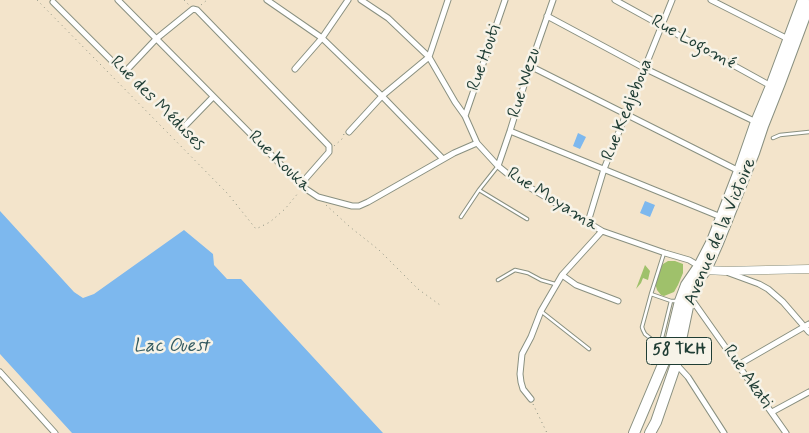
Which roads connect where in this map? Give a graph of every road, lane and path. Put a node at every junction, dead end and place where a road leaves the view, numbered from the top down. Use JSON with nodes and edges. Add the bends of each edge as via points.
{"nodes":[{"id":1,"x":38,"y":0,"type":"edge"},
{"id":2,"x":118,"y":0,"type":"edge"},
{"id":3,"x":184,"y":0,"type":"edge"},
{"id":4,"x":207,"y":0,"type":"edge"},
{"id":5,"x":267,"y":0,"type":"edge"},
{"id":6,"x":348,"y":0,"type":"edge"},
{"id":7,"x":361,"y":0,"type":"edge"},
{"id":8,"x":448,"y":0,"type":"edge"},
{"id":9,"x":505,"y":0,"type":"edge"},
{"id":10,"x":553,"y":0,"type":"edge"},
{"id":11,"x":615,"y":0,"type":"edge"},
{"id":12,"x":672,"y":0,"type":"edge"},
{"id":13,"x":710,"y":0,"type":"edge"},
{"id":14,"x":53,"y":2,"type":"dead end"},
{"id":15,"x":807,"y":6,"type":"edge"},
{"id":16,"x":195,"y":9,"type":"junction"},
{"id":17,"x":547,"y":16,"type":"junction"},
{"id":18,"x":662,"y":26,"type":"junction"},
{"id":19,"x":322,"y":38,"type":"junction"},
{"id":20,"x":156,"y":39,"type":"junction"},
{"id":21,"x":789,"y":39,"type":"junction"},
{"id":22,"x":429,"y":57,"type":"junction"},
{"id":23,"x":530,"y":66,"type":"junction"},
{"id":24,"x":644,"y":68,"type":"junction"},
{"id":25,"x":295,"y":69,"type":"dead end"},
{"id":26,"x":771,"y":86,"type":"junction"},
{"id":27,"x":382,"y":96,"type":"junction"},
{"id":28,"x":213,"y":97,"type":"junction"},
{"id":29,"x":626,"y":115,"type":"junction"},
{"id":30,"x":465,"y":116,"type":"junction"},
{"id":31,"x":759,"y":124,"type":"junction"},
{"id":32,"x":181,"y":130,"type":"dead end"},
{"id":33,"x":510,"y":131,"type":"junction"},
{"id":34,"x":349,"y":132,"type":"joint"},
{"id":35,"x":808,"y":133,"type":"edge"},
{"id":36,"x":773,"y":138,"type":"dead end"},
{"id":37,"x":477,"y":143,"type":"junction"},
{"id":38,"x":329,"y":146,"type":"junction"},
{"id":39,"x":442,"y":160,"type":"junction"},
{"id":40,"x":498,"y":166,"type":"junction"},
{"id":41,"x":604,"y":169,"type":"junction"},
{"id":42,"x":739,"y":171,"type":"junction"},
{"id":43,"x":301,"y":186,"type":"junction"},
{"id":44,"x":479,"y":190,"type":"junction"},
{"id":45,"x":318,"y":198,"type":"junction"},
{"id":46,"x":461,"y":217,"type":"dead end"},
{"id":47,"x":721,"y":217,"type":"junction"},
{"id":48,"x":527,"y":219,"type":"dead end"},
{"id":49,"x":588,"y":222,"type":"junction"},
{"id":50,"x":602,"y":231,"type":"junction"},
{"id":51,"x":664,"y":253,"type":"junction"},
{"id":52,"x":702,"y":268,"type":"junction"},
{"id":53,"x":809,"y":268,"type":"edge"},
{"id":54,"x":725,"y":271,"type":"junction"},
{"id":55,"x":562,"y":275,"type":"junction"},
{"id":56,"x":498,"y":280,"type":"dead end"},
{"id":57,"x":556,"y":285,"type":"junction"},
{"id":58,"x":651,"y":294,"type":"junction"},
{"id":59,"x":690,"y":297,"type":"junction"},
{"id":60,"x":618,"y":301,"type":"dead end"},
{"id":61,"x":675,"y":302,"type":"junction"},
{"id":62,"x":440,"y":305,"type":"dead end"},
{"id":63,"x":541,"y":311,"type":"junction"},
{"id":64,"x":807,"y":325,"type":"edge"},
{"id":65,"x":809,"y":332,"type":"edge"},
{"id":66,"x":660,"y":346,"type":"junction"},
{"id":67,"x":589,"y":349,"type":"dead end"},
{"id":68,"x":667,"y":355,"type":"junction"},
{"id":69,"x":676,"y":364,"type":"junction"},
{"id":70,"x":738,"y":365,"type":"junction"},
{"id":71,"x":0,"y":372,"type":"edge"},
{"id":72,"x":809,"y":392,"type":"edge"},
{"id":73,"x":531,"y":399,"type":"joint"},
{"id":74,"x":772,"y":412,"type":"junction"},
{"id":75,"x":722,"y":432,"type":"edge"},
{"id":76,"x":55,"y":433,"type":"edge"},
{"id":77,"x":547,"y":433,"type":"edge"},
{"id":78,"x":634,"y":433,"type":"edge"},
{"id":79,"x":650,"y":433,"type":"edge"},
{"id":80,"x":786,"y":433,"type":"edge"}],
"edges":[{"from":1,"to":43,"type":"path","name":"Rue des Méduses","via":[[228,194],[256,228],[270,222],[285,209]]},
{"from":2,"to":20,"type":"street","name":"Rue Kouka"},
{"from":3,"to":16,"type":"path"},
{"from":4,"to":16,"type":"path"},
{"from":5,"to":19,"type":"street"},
{"from":6,"to":19,"type":"street"},
{"from":7,"to":22,"type":"street","name":"Rue Moyama","via":[[388,18]]},
{"from":8,"to":22,"type":"street"},
{"from":9,"to":30,"type":"street","name":"Rue Houti"},
{"from":10,"to":17,"type":"street","name":"Rue Wezu"},
{"from":11,"to":18,"type":"street","name":"Rue Logomé"},
{"from":12,"to":18,"type":"street","name":"Rue Kedjeboua"},
{"from":13,"to":21,"type":"street"},
{"from":14,"to":20,"type":"street","via":[[124,73]]},
{"from":15,"to":21,"type":"highway","name":"Avenue de la Victoire","number":"58 TKH"},
{"from":15,"to":31,"type":"highway","name":"Avenue de la Victoire","number":"58 TKH","via":[[780,83]]},
{"from":16,"to":20,"type":"street"},
{"from":16,"to":38,"type":"street"},
{"from":17,"to":23,"type":"street","name":"Rue Wezu"},
{"from":17,"to":24,"type":"street"},
{"from":18,"to":24,"type":"street","name":"Rue Kedjeboua"},
{"from":18,"to":26,"type":"street","name":"Rue Logomé"},
{"from":19,"to":25,"type":"street"},
{"from":19,"to":27,"type":"street"},
{"from":20,"to":28,"type":"street","name":"Rue Kouka"},
{"from":21,"to":26,"type":"highway","name":"Avenue de la Victoire","number":"58 TKH"},
{"from":22,"to":27,"type":"street"},
{"from":22,"to":30,"type":"street","name":"Rue Moyama"},
{"from":23,"to":29,"type":"street"},
{"from":23,"to":33,"type":"street","name":"Rue Wezu"},
{"from":24,"to":29,"type":"street","name":"Rue Kedjeboua"},
{"from":24,"to":31,"type":"street"},
{"from":26,"to":31,"type":"highway","name":"Avenue de la Victoire","number":"58 TKH"},
{"from":27,"to":34,"type":"street"},
{"from":27,"to":39,"type":"street"},
{"from":28,"to":32,"type":"street"},
{"from":28,"to":43,"type":"street","name":"Rue Kouka"},
{"from":29,"to":41,"type":"street","name":"Rue Kedjeboua"},
{"from":29,"to":42,"type":"street"},
{"from":30,"to":37,"type":"street","name":"Rue Moyama"},
{"from":31,"to":42,"type":"highway","name":"Avenue de la Victoire","number":"58 TKH"},
{"from":31,"to":52,"type":"highway","name":"Avenue de la Victoire","number":"58 TKH","via":[[754,153],[718,244]]},
{"from":33,"to":40,"type":"street","name":"Rue Wezu"},
{"from":33,"to":41,"type":"street"},
{"from":34,"to":38,"type":"path","via":[[344,133],[337,144]]},
{"from":35,"to":36,"type":"lane"},
{"from":37,"to":39,"type":"street","name":"Rue Kouka"},
{"from":37,"to":40,"type":"street","name":"Rue Moyama"},
{"from":38,"to":43,"type":"street","via":[[329,152]]},
{"from":39,"to":45,"type":"street","name":"Rue Kouka","via":[[360,206]]},
{"from":40,"to":44,"type":"lane"},
{"from":40,"to":49,"type":"street","name":"Rue Moyama"},
{"from":41,"to":47,"type":"street"},
{"from":41,"to":49,"type":"street","name":"Rue Kedjeboua"},
{"from":42,"to":47,"type":"highway","name":"Avenue de la Victoire","number":"58 TKH"},
{"from":43,"to":45,"type":"street","name":"Rue Kouka"},
{"from":44,"to":46,"type":"lane"},
{"from":44,"to":48,"type":"lane"},
{"from":45,"to":62,"type":"path"},
{"from":47,"to":52,"type":"highway","name":"Avenue de la Victoire","number":"58 TKH"},
{"from":49,"to":50,"type":"street","name":"Rue Moyama"},
{"from":50,"to":51,"type":"street","name":"Rue Moyama"},
{"from":50,"to":55,"type":"street"},
{"from":51,"to":52,"type":"street","name":"Rue Moyama","via":[[689,260]]},
{"from":51,"to":58,"type":"lane"},
{"from":52,"to":54,"type":"street"},
{"from":52,"to":59,"type":"highway","name":"Avenue de la Victoire","number":"58 TKH"},
{"from":52,"to":61,"type":"highway","name":"Avenue de la Victoire","number":"58 TKH"},
{"from":53,"to":54,"type":"street"},
{"from":54,"to":64,"type":"street","via":[[768,289]]},
{"from":55,"to":57,"type":"street"},
{"from":55,"to":60,"type":"street"},
{"from":56,"to":57,"type":"lane","via":[[515,270]]},
{"from":57,"to":63,"type":"street"},
{"from":58,"to":61,"type":"lane"},
{"from":58,"to":66,"type":"lane","via":[[642,330]]},
{"from":59,"to":69,"type":"highway","name":"Avenue de la Victoire","number":"58 TKH"},
{"from":59,"to":70,"type":"street","name":"Rue Akati"},
{"from":61,"to":66,"type":"lane"},
{"from":61,"to":68,"type":"highway","number":"58 TKH"},
{"from":63,"to":67,"type":"lane"},
{"from":63,"to":73,"type":"street","via":[[522,354],[521,382]]},
{"from":64,"to":65,"type":"street"},
{"from":64,"to":70,"type":"street"},
{"from":66,"to":68,"type":"lane"},
{"from":68,"to":78,"type":"highway","number":"58 TKH"},
{"from":69,"to":75,"type":"street","via":[[688,377]]},
{"from":69,"to":79,"type":"highway","name":"Avenue de la Victoire","number":"58 TKH"},
{"from":70,"to":74,"type":"street","name":"Rue Akati"},
{"from":71,"to":76,"type":"street"},
{"from":72,"to":74,"type":"street"},
{"from":73,"to":77,"type":"path"},
{"from":74,"to":80,"type":"street","name":"Rue Akati"}]}
